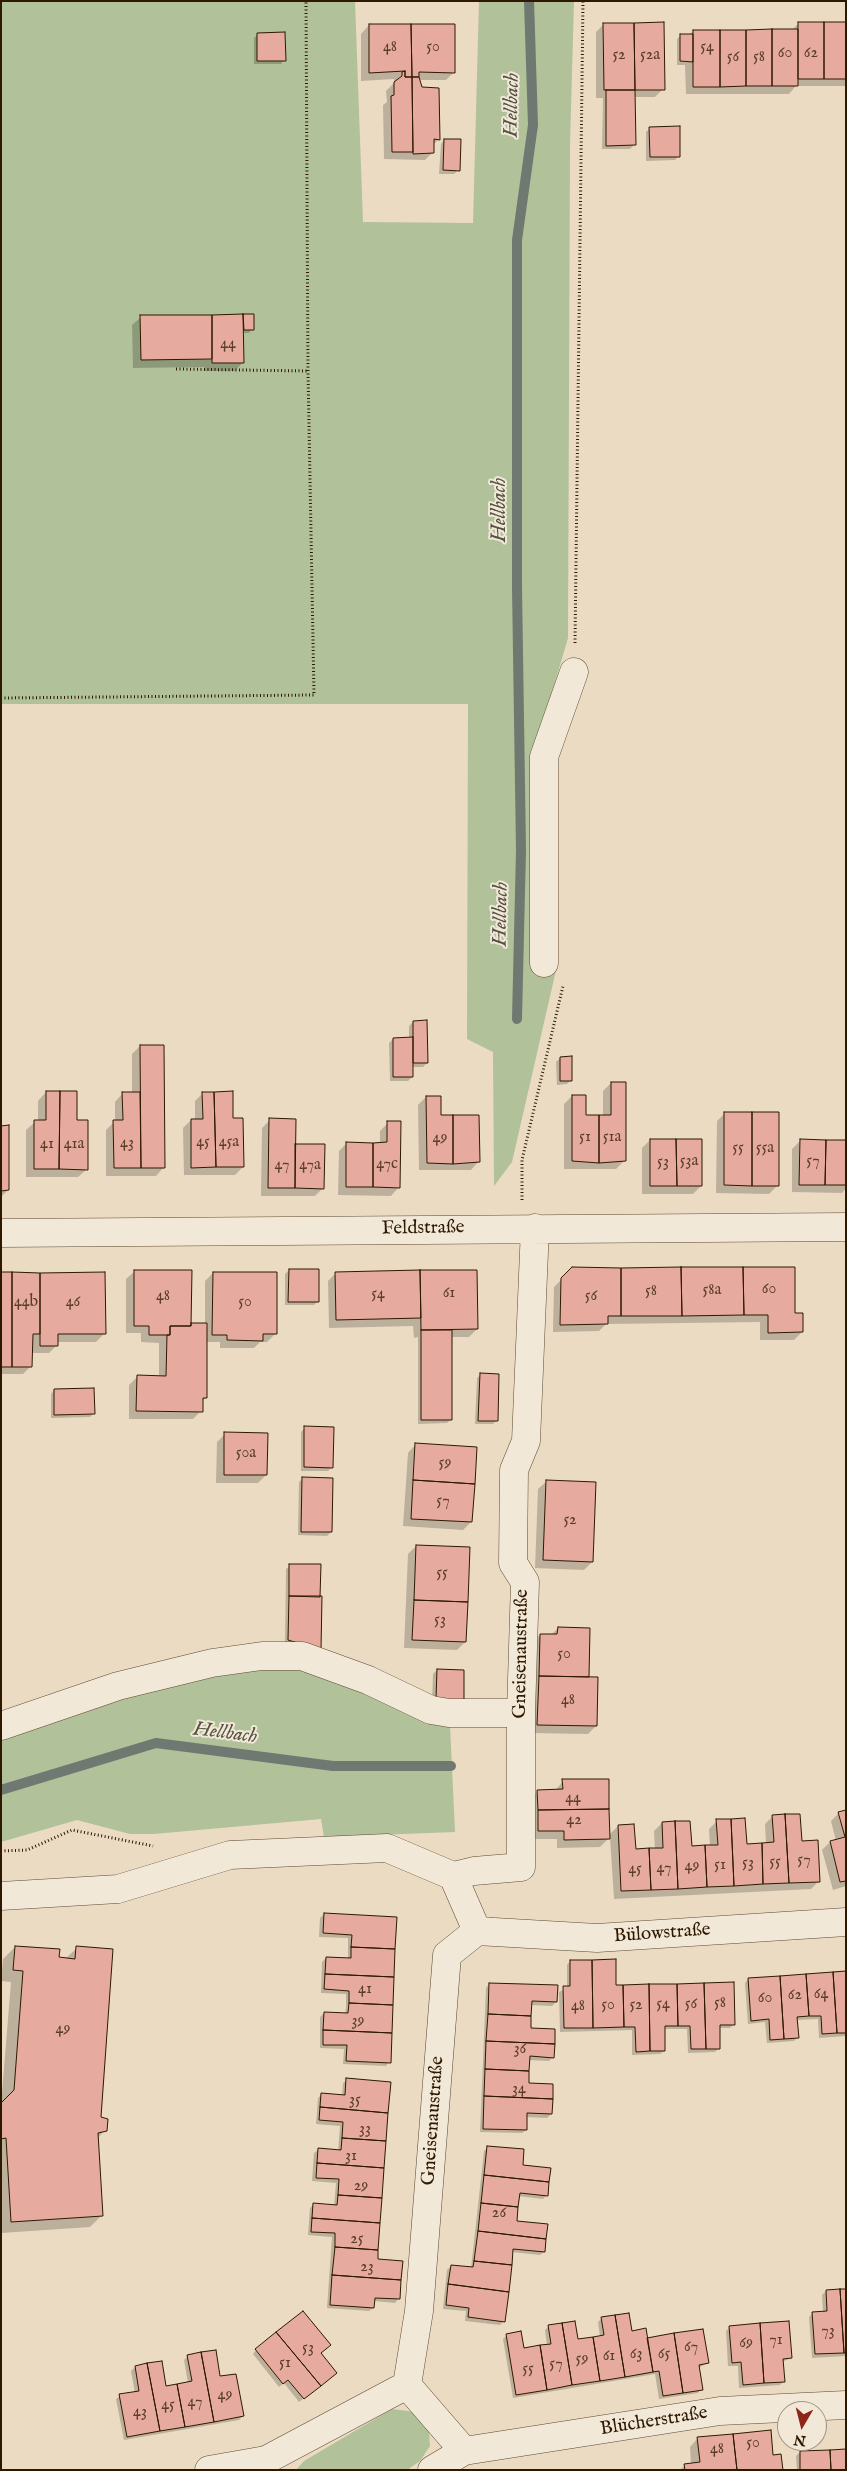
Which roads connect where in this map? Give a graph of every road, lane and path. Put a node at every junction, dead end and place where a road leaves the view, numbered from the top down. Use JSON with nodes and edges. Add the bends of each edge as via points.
{"nodes":[{"id":1,"x":306,"y":1,"type":"edge"},
{"id":2,"x":583,"y":1,"type":"edge"},
{"id":3,"x":176,"y":370,"type":"dead end"},
{"id":4,"x":308,"y":371,"type":"junction"},
{"id":5,"x":574,"y":672,"type":"joint"},
{"id":6,"x":1,"y":698,"type":"edge"},
{"id":7,"x":544,"y":963,"type":"dead end"},
{"id":8,"x":564,"y":983,"type":"dead end"},
{"id":9,"x":846,"y":1227,"type":"edge"},
{"id":10,"x":529,"y":1228,"type":"junction"},
{"id":11,"x":1,"y":1233,"type":"edge"},
{"id":12,"x":521,"y":1713,"type":"junction"},
{"id":13,"x":1,"y":1726,"type":"edge"},
{"id":14,"x":1,"y":1851,"type":"edge"},
{"id":15,"x":181,"y":1871,"type":"junction"},
{"id":16,"x":453,"y":1876,"type":"junction"},
{"id":17,"x":1,"y":1896,"type":"edge"},
{"id":18,"x":846,"y":1922,"type":"edge"},
{"id":19,"x":477,"y":1931,"type":"junction"},
{"id":20,"x":407,"y":2385,"type":"junction"},
{"id":21,"x":846,"y":2405,"type":"edge"},
{"id":22,"x":464,"y":2451,"type":"junction"},
{"id":23,"x":268,"y":2465,"type":"edge"},
{"id":24,"x":209,"y":2470,"type":"edge"},
{"id":25,"x":432,"y":2470,"type":"edge"}],
"edges":[{"from":1,"to":4,"type":"path"},
{"from":2,"to":5,"type":"path"},
{"from":3,"to":4,"type":"path"},
{"from":4,"to":6,"type":"path","via":[[314,696]]},
{"from":5,"to":7,"type":"street","via":[[544,757]]},
{"from":8,"to":10,"type":"path","via":[[522,1160]]},
{"from":9,"to":10,"type":"street","name":"Feldstraße"},
{"from":10,"to":11,"type":"street","name":"Feldstraße"},
{"from":10,"to":12,"type":"street","name":"Gneisenaustraße","via":[[526,1441],[514,1470],[513,1563],[525,1582]]},
{"from":12,"to":13,"type":"street","via":[[430,1710],[368,1680],[302,1656],[262,1656],[212,1662],[118,1686]]},
{"from":12,"to":16,"type":"street","name":"Gneisenaustraße","via":[[521,1867]]},
{"from":14,"to":15,"type":"path","via":[[27,1850],[72,1830],[164,1848]]},
{"from":15,"to":16,"type":"street","via":[[230,1855],[387,1848]]},
{"from":15,"to":17,"type":"street","via":[[118,1889]]},
{"from":16,"to":19,"type":"street"},
{"from":18,"to":19,"type":"street","name":"Bülowstraße","via":[[597,1938]]},
{"from":19,"to":20,"type":"street","name":"Gneisenaustraße","via":[[447,1955],[419,2311]]},
{"from":20,"to":22,"type":"street"},
{"from":20,"to":23,"type":"street"},
{"from":21,"to":22,"type":"street","name":"Blücherstraße","via":[[720,2411]]},
{"from":22,"to":25,"type":"street","name":"Blücherstraße"},
{"from":23,"to":24,"type":"street"}]}
